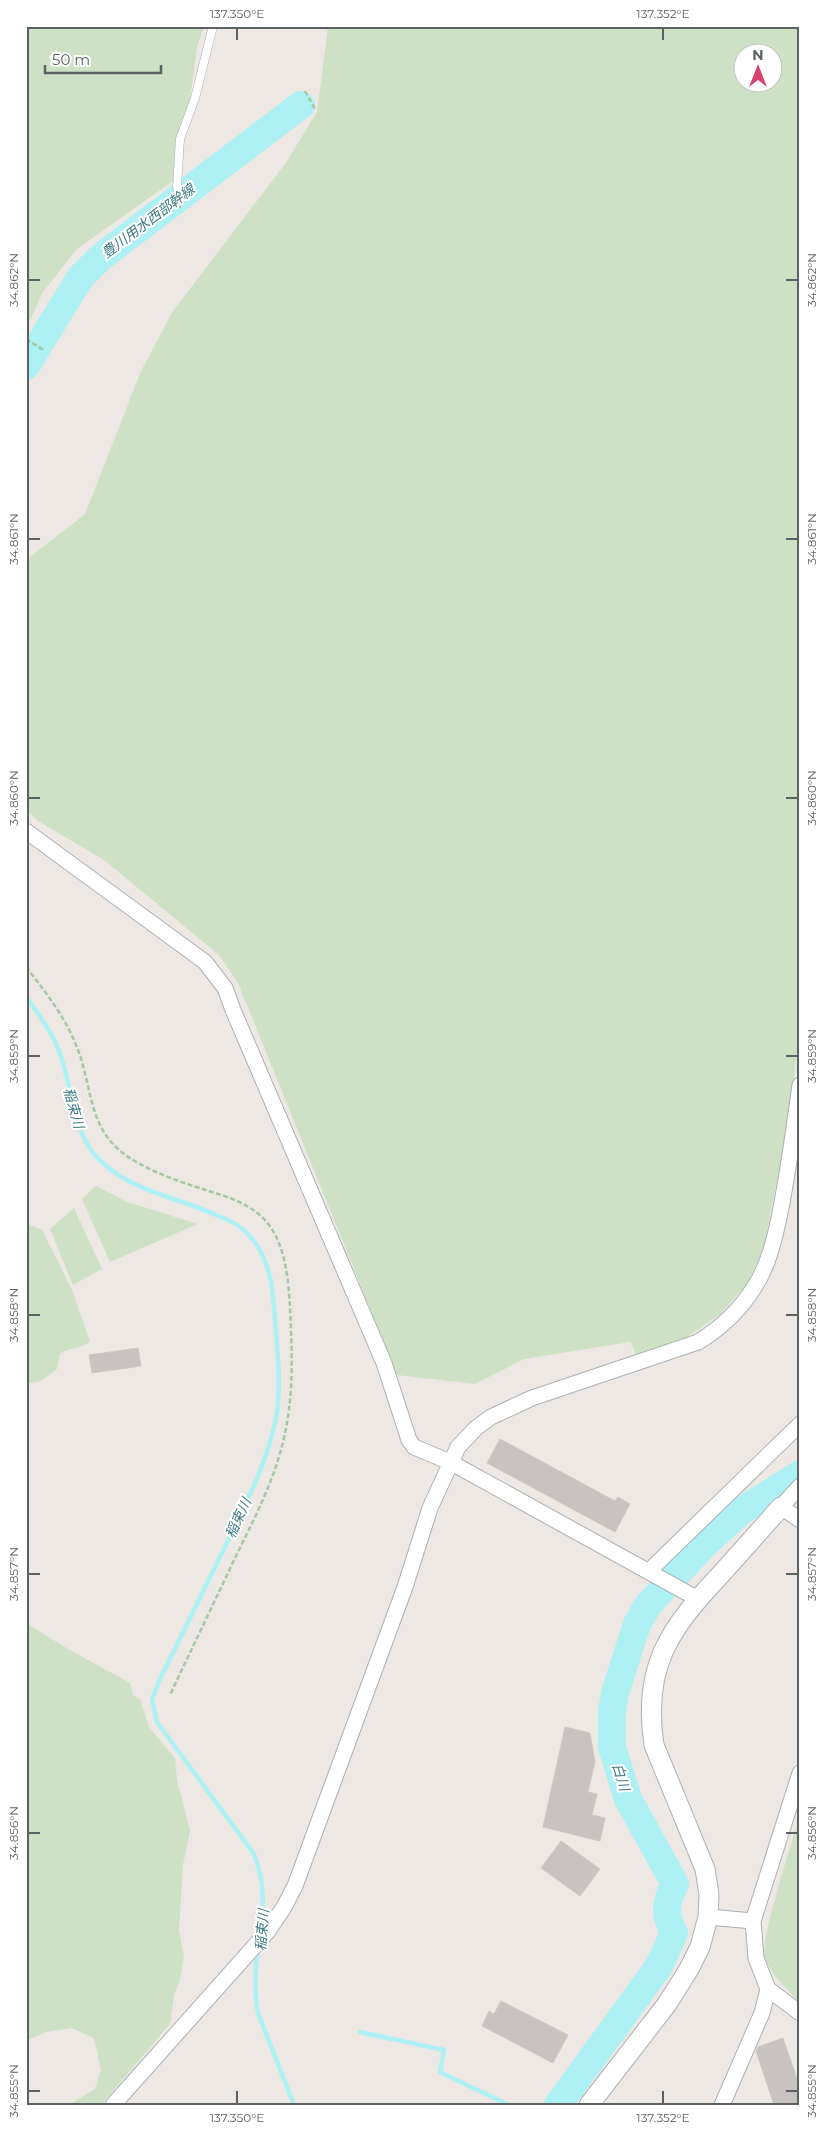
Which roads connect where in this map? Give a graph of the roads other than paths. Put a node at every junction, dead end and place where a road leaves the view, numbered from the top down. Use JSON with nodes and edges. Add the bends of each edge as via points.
{"nodes":[{"id":1,"x":213,"y":26,"type":"edge"},
{"id":2,"x":177,"y":187,"type":"dead end"},
{"id":3,"x":26,"y":831,"type":"edge"},
{"id":4,"x":800,"y":1085,"type":"edge"},
{"id":5,"x":800,"y":1424,"type":"edge"},
{"id":6,"x":450,"y":1462,"type":"junction"},
{"id":7,"x":800,"y":1486,"type":"edge"},
{"id":8,"x":780,"y":1507,"type":"junction"},
{"id":9,"x":800,"y":1520,"type":"edge"},
{"id":10,"x":649,"y":1571,"type":"junction"},
{"id":11,"x":698,"y":1598,"type":"junction"},
{"id":12,"x":800,"y":1773,"type":"edge"},
{"id":13,"x":708,"y":1917,"type":"junction"},
{"id":14,"x":753,"y":1921,"type":"junction"},
{"id":15,"x":768,"y":1989,"type":"junction"},
{"id":16,"x":800,"y":2013,"type":"edge"},
{"id":17,"x":113,"y":2105,"type":"edge"},
{"id":18,"x":589,"y":2105,"type":"edge"},
{"id":19,"x":722,"y":2105,"type":"edge"}],
"edges":[{"from":1,"to":2,"type":"lane","via":[[195,98],[180,138]]},
{"from":3,"to":6,"type":"street","via":[[205,962],[225,988],[384,1362],[409,1440],[414,1447]]},
{"from":4,"to":6,"type":"street","via":[[786,1187],[774,1241],[766,1265],[743,1303],[698,1342],[532,1398],[491,1417],[466,1437]]},
{"from":5,"to":10,"type":"street"},
{"from":6,"to":10,"type":"street"},
{"from":6,"to":17,"type":"street","via":[[430,1508],[405,1587],[295,1886],[284,1907],[268,1931]]},
{"from":7,"to":8,"type":"street"},
{"from":8,"to":9,"type":"street"},
{"from":8,"to":11,"type":"street"},
{"from":10,"to":11,"type":"street"},
{"from":11,"to":13,"type":"street","via":[[662,1652],[653,1685],[651,1724],[654,1746],[705,1869]]},
{"from":12,"to":14,"type":"street"},
{"from":13,"to":14,"type":"street"},
{"from":13,"to":18,"type":"street","via":[[690,1969]]},
{"from":14,"to":15,"type":"street","via":[[756,1958]]},
{"from":15,"to":16,"type":"street"},
{"from":15,"to":19,"type":"street","via":[[762,2013]]}]}
